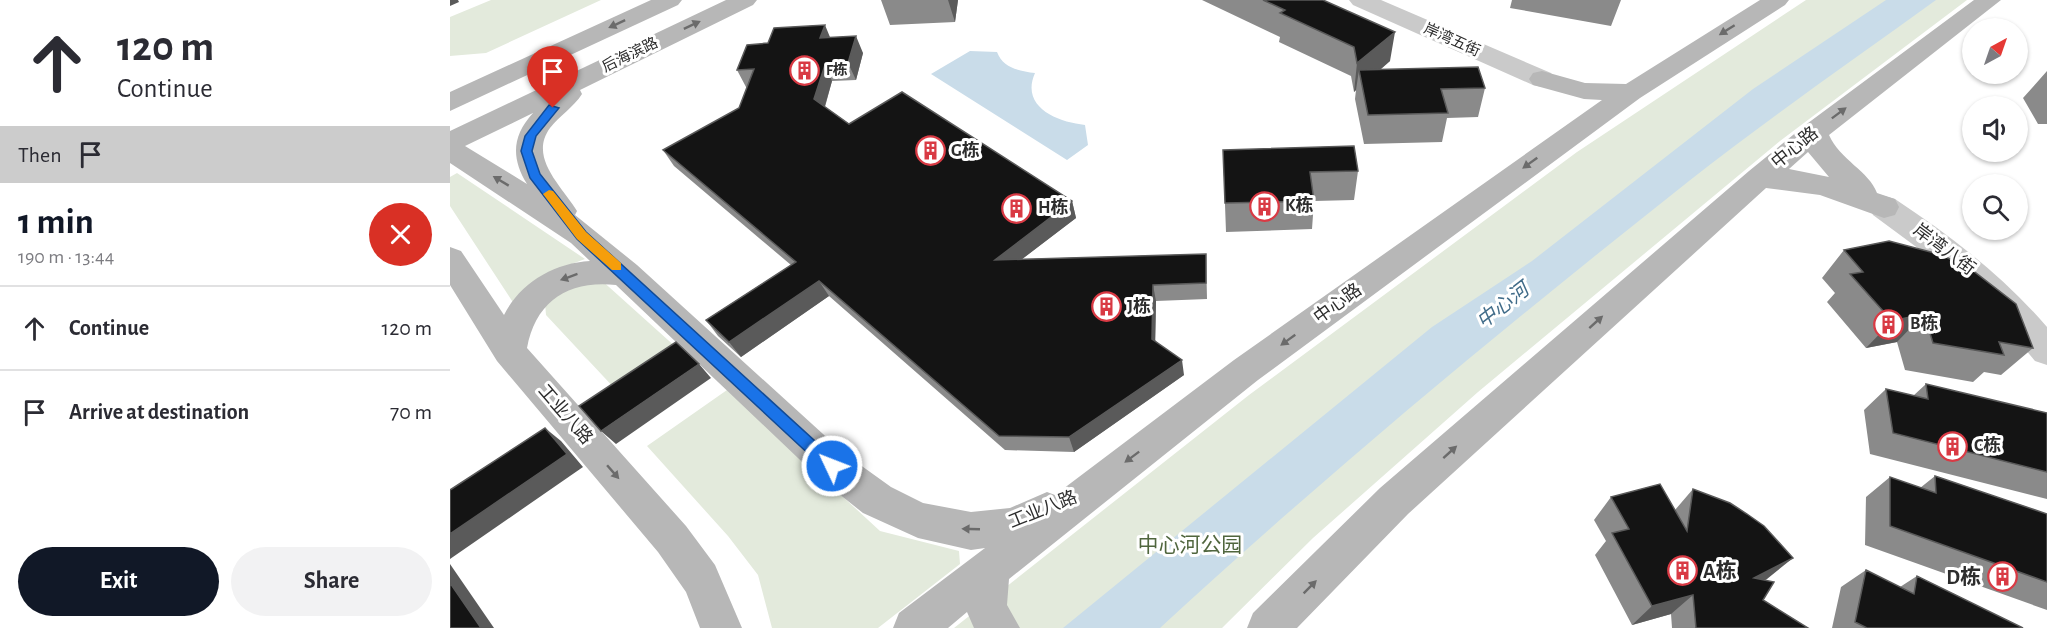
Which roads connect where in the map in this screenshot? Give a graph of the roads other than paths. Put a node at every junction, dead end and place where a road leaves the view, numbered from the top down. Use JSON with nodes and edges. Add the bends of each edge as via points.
{"nodes":[{"id":1,"x":670,"y":0,"type":"edge"},
{"id":2,"x":745,"y":0,"type":"edge"},
{"id":3,"x":1361,"y":0,"type":"edge"},
{"id":4,"x":1776,"y":0,"type":"edge"},
{"id":5,"x":1989,"y":0,"type":"edge"},
{"id":6,"x":548,"y":56,"type":"junction"},
{"id":7,"x":613,"y":63,"type":"junction"},
{"id":8,"x":1542,"y":79,"type":"junction"},
{"id":9,"x":450,"y":82,"type":"edge"},
{"id":10,"x":1631,"y":92,"type":"junction"},
{"id":11,"x":450,"y":102,"type":"edge"},
{"id":12,"x":1814,"y":132,"type":"junction"},
{"id":13,"x":1563,"y":139,"type":"junction"},
{"id":14,"x":450,"y":142,"type":"edge"},
{"id":15,"x":450,"y":150,"type":"edge"},
{"id":16,"x":1759,"y":178,"type":"junction"},
{"id":17,"x":1884,"y":207,"type":"junction"},
{"id":18,"x":582,"y":235,"type":"junction"},
{"id":19,"x":450,"y":259,"type":"edge"},
{"id":20,"x":626,"y":274,"type":"junction"},
{"id":21,"x":450,"y":297,"type":"edge"},
{"id":22,"x":509,"y":351,"type":"junction"},
{"id":23,"x":2047,"y":351,"type":"edge"},
{"id":24,"x":1085,"y":493,"type":"junction"},
{"id":25,"x":992,"y":567,"type":"junction"},
{"id":26,"x":995,"y":624,"type":"edge"},
{"id":27,"x":721,"y":628,"type":"edge"},
{"id":28,"x":914,"y":628,"type":"edge"},
{"id":29,"x":1268,"y":628,"type":"edge"}],
"edges":[{"from":1,"to":6,"type":"main road","name":"后海滨路","one_way":true},
{"from":7,"to":2,"type":"main road","name":"后海滨路","one_way":true},
{"from":3,"to":8,"type":"street","name":"岸湾五街"},
{"from":4,"to":10,"type":"main road","name":"中心路","one_way":true},
{"from":12,"to":5,"type":"main road","name":"中心路","one_way":true},
{"from":6,"to":9,"type":"main road"},
{"from":6,"to":11,"type":"main road","name":"后海滨路"},
{"from":7,"to":14,"type":"main road","name":"后海滨路"},
{"from":7,"to":18,"type":"main road","via":[[553,108],[530,136],[526,151],[534,175]]},
{"from":8,"to":10,"type":"main road","via":[[1584,91]]},
{"from":8,"to":13,"type":"main road","via":[[1555,87],[1566,102],[1570,114]]},
{"from":10,"to":13,"type":"main road","name":"中心路"},
{"from":12,"to":16,"type":"main road","name":"中心路"},
{"from":12,"to":17,"type":"main road","via":[[1832,165]]},
{"from":13,"to":24,"type":"main road","name":"中心路","one_way":true,"via":[[1246,370]]},
{"from":18,"to":15,"type":"main road","name":"工业八路","one_way":true},
{"from":16,"to":17,"type":"main road","via":[[1816,182]]},
{"from":29,"to":16,"type":"main road","name":"中心路","one_way":true,"via":[[1394,501]]},
{"from":17,"to":23,"type":"street","name":"岸湾八街","via":[[1971,269],[2018,315]]},
{"from":18,"to":20,"type":"main road","name":"工业八路"},
{"from":19,"to":22,"type":"main road","name":"工业八路"},
{"from":20,"to":22,"type":"main road","one_way":true,"via":[[587,272],[545,288],[518,316]]},
{"from":24,"to":20,"type":"main road","name":"工业八路","one_way":true,"via":[[1012,526],[971,531],[918,520],[897,510],[832,466]]},
{"from":21,"to":22,"type":"main road"},
{"from":22,"to":27,"type":"main road","name":"工业八路","one_way":true,"via":[[672,539],[700,579]]},
{"from":24,"to":25,"type":"main road","name":"中心路"},
{"from":25,"to":26,"type":"main road","via":[[985,606]]},
{"from":25,"to":28,"type":"main road","name":"中心路"}]}
